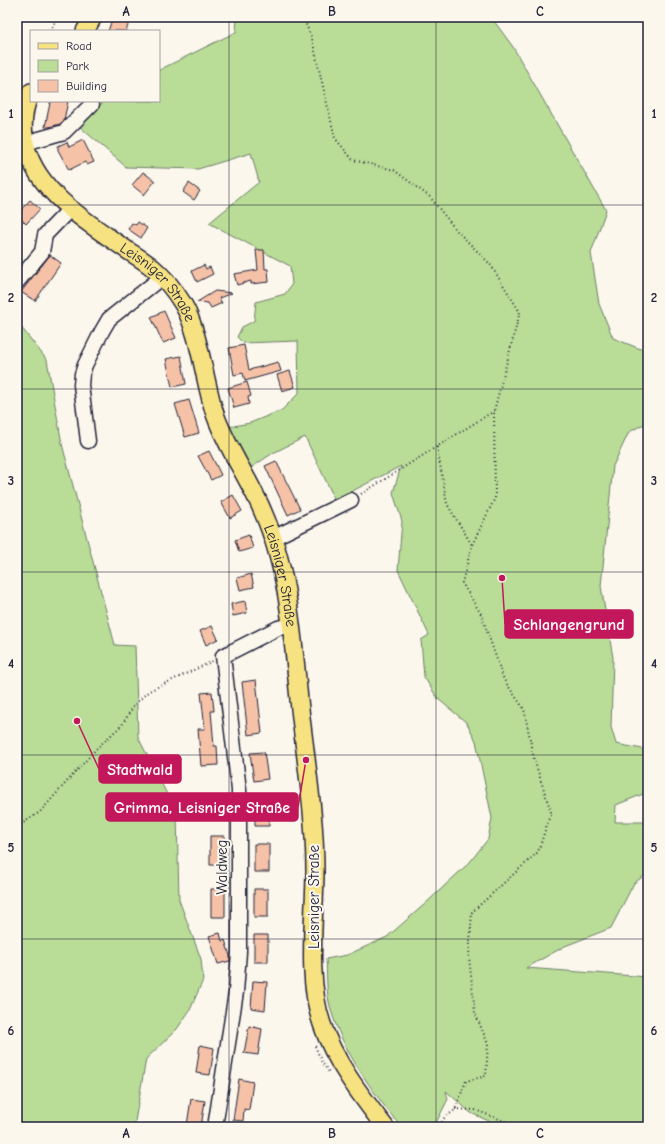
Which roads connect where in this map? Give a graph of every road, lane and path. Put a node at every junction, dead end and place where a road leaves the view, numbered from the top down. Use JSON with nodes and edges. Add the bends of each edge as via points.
{"nodes":[{"id":1,"x":57,"y":17,"type":"edge"},
{"id":2,"x":93,"y":17,"type":"edge"},
{"id":3,"x":303,"y":17,"type":"edge"},
{"id":4,"x":51,"y":30,"type":"edge"},
{"id":5,"x":86,"y":30,"type":"edge"},
{"id":6,"x":30,"y":94,"type":"edge"},
{"id":7,"x":92,"y":104,"type":"dead end"},
{"id":8,"x":21,"y":146,"type":"edge"},
{"id":9,"x":71,"y":208,"type":"junction"},
{"id":10,"x":162,"y":277,"type":"junction"},
{"id":11,"x":17,"y":282,"type":"edge"},
{"id":12,"x":494,"y":411,"type":"junction"},
{"id":13,"x":88,"y":441,"type":"dead end"},
{"id":14,"x":437,"y":446,"type":"junction"},
{"id":15,"x":351,"y":500,"type":"joint"},
{"id":16,"x":273,"y":538,"type":"junction"},
{"id":17,"x":472,"y":545,"type":"junction"},
{"id":18,"x":290,"y":625,"type":"junction"},
{"id":19,"x":223,"y":656,"type":"junction"},
{"id":20,"x":17,"y":827,"type":"edge"},
{"id":21,"x":455,"y":1109,"type":"junction"},
{"id":22,"x":215,"y":1127,"type":"edge"},
{"id":23,"x":385,"y":1127,"type":"edge"},
{"id":24,"x":440,"y":1127,"type":"edge"},
{"id":25,"x":524,"y":1127,"type":"edge"}],
"edges":[{"from":1,"to":4,"type":"path"},
{"from":2,"to":5,"type":"main road"},
{"from":3,"to":12,"type":"path","via":[[312,39],[335,138],[353,160],[394,170],[430,197],[456,230],[490,264],[520,312]]},
{"from":6,"to":8,"type":"main road","name":"Leisniger Straße","via":[[25,107]]},
{"from":7,"to":8,"type":"street","via":[[64,132]]},
{"from":8,"to":9,"type":"main road","name":"Leisniger Straße","via":[[39,176],[56,196]]},
{"from":9,"to":10,"type":"main road","name":"Leisniger Straße","via":[[154,268]]},
{"from":9,"to":11,"type":"street","via":[[45,236],[42,252]]},
{"from":10,"to":13,"type":"street","via":[[109,319],[85,365],[81,385]]},
{"from":10,"to":16,"type":"main road","name":"Leisniger Straße","via":[[184,305],[196,340],[214,412],[231,452],[258,500]]},
{"from":12,"to":14,"type":"path"},
{"from":12,"to":17,"type":"path","via":[[494,498]]},
{"from":14,"to":15,"type":"path"},
{"from":14,"to":17,"type":"path","via":[[447,504]]},
{"from":15,"to":16,"type":"street"},
{"from":16,"to":18,"type":"main road","name":"Leisniger Straße","via":[[283,577]]},
{"from":17,"to":21,"type":"path","via":[[462,583],[481,614],[504,680],[524,709],[534,759],[551,812],[538,852],[472,912],[469,957],[475,1013],[488,1044],[486,1076],[466,1081]]},
{"from":18,"to":19,"type":"street","via":[[278,628]]},
{"from":18,"to":23,"type":"main road","name":"Leisniger Straße","via":[[314,829],[313,961],[317,1008],[333,1050]]},
{"from":19,"to":20,"type":"path","via":[[149,691],[134,705],[122,725],[97,748],[40,812]]},
{"from":19,"to":22,"type":"street","name":"Waldweg","via":[[239,790],[239,952],[236,992]]},
{"from":21,"to":24,"type":"path","via":[[443,1119]]},
{"from":21,"to":25,"type":"path","via":[[475,1110]]}]}
